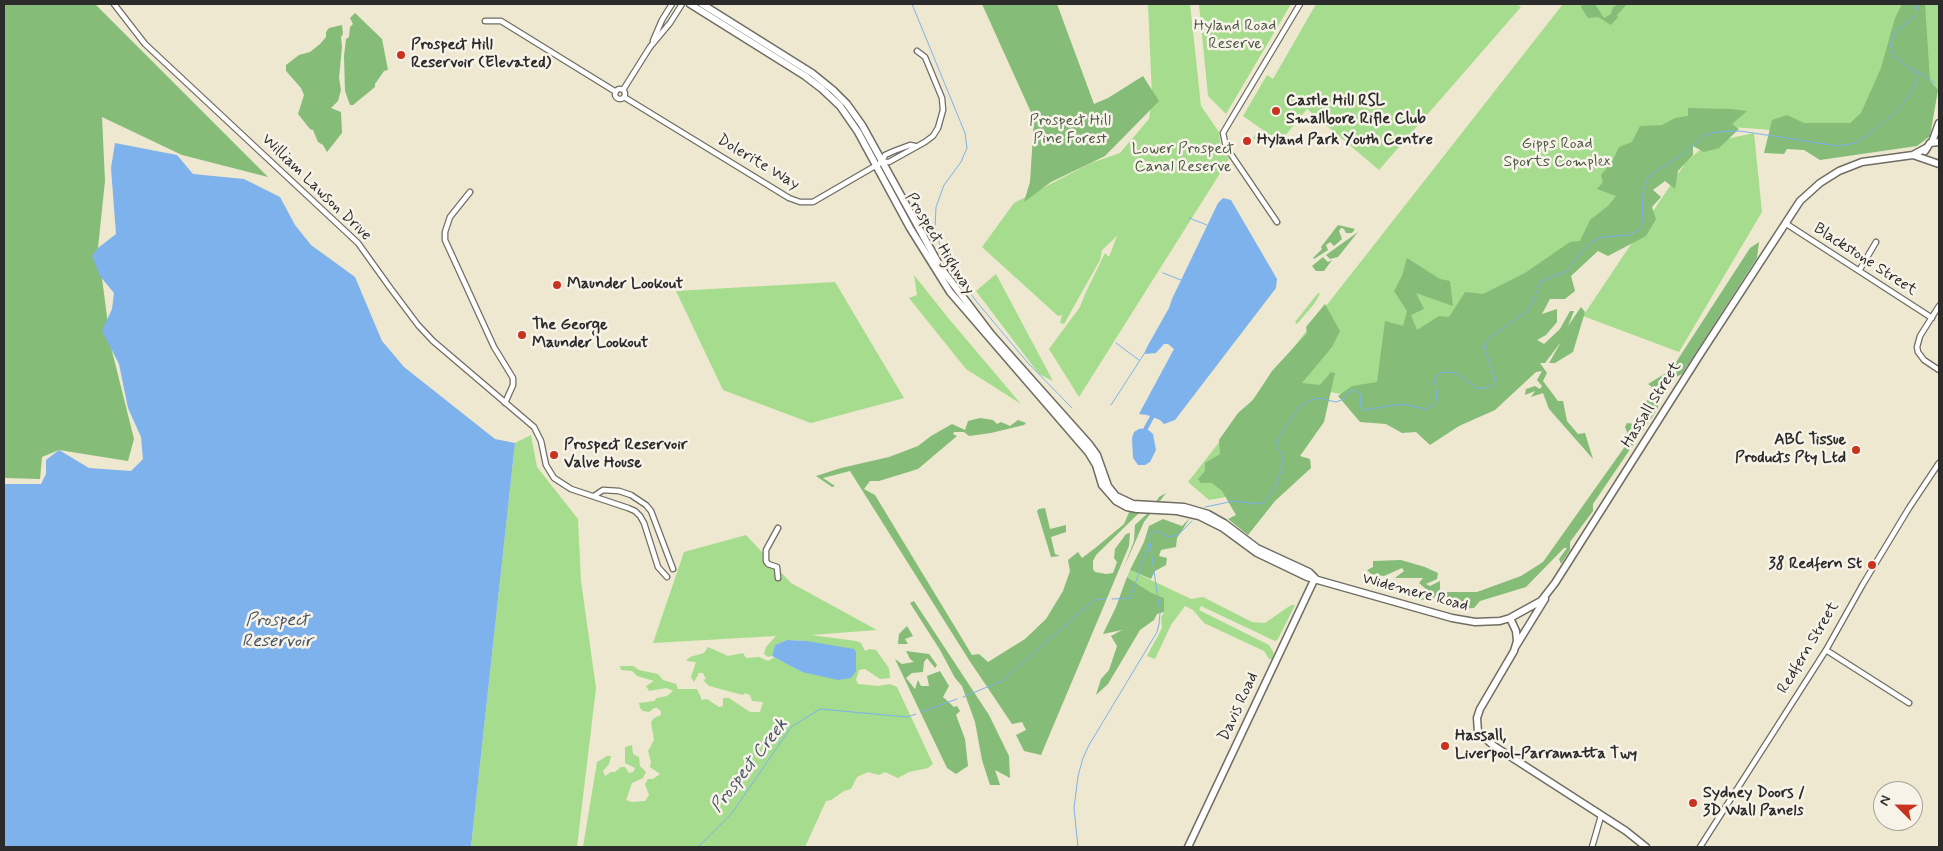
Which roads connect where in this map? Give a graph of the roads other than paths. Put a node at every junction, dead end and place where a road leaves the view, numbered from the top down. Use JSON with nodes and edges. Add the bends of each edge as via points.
{"nodes":[{"id":1,"x":114,"y":4,"type":"edge"},
{"id":2,"x":672,"y":4,"type":"edge"},
{"id":3,"x":682,"y":4,"type":"edge"},
{"id":4,"x":690,"y":4,"type":"edge"},
{"id":5,"x":702,"y":4,"type":"edge"},
{"id":6,"x":1300,"y":4,"type":"edge"},
{"id":7,"x":485,"y":21,"type":"dead end"},
{"id":8,"x":650,"y":47,"type":"junction"},
{"id":9,"x":917,"y":51,"type":"dead end"},
{"id":10,"x":623,"y":90,"type":"junction"},
{"id":11,"x":616,"y":92,"type":"junction"},
{"id":12,"x":624,"y":97,"type":"junction"},
{"id":13,"x":1939,"y":123,"type":"edge"},
{"id":14,"x":1936,"y":142,"type":"edge"},
{"id":15,"x":1926,"y":148,"type":"junction"},
{"id":16,"x":1914,"y":155,"type":"junction"},
{"id":17,"x":1927,"y":159,"type":"junction"},
{"id":18,"x":1938,"y":163,"type":"edge"},
{"id":19,"x":879,"y":164,"type":"junction"},
{"id":20,"x":470,"y":192,"type":"dead end"},
{"id":21,"x":1277,"y":222,"type":"dead end"},
{"id":22,"x":1785,"y":223,"type":"junction"},
{"id":23,"x":1876,"y":242,"type":"dead end"},
{"id":24,"x":1859,"y":271,"type":"junction"},
{"id":25,"x":1939,"y":306,"type":"edge"},
{"id":26,"x":1932,"y":318,"type":"junction"},
{"id":27,"x":1939,"y":370,"type":"edge"},
{"id":28,"x":505,"y":403,"type":"junction"},
{"id":29,"x":1939,"y":463,"type":"edge"},
{"id":30,"x":594,"y":496,"type":"junction"},
{"id":31,"x":1153,"y":508,"type":"joint"},
{"id":32,"x":778,"y":528,"type":"dead end"},
{"id":33,"x":673,"y":569,"type":"dead end"},
{"id":34,"x":667,"y":577,"type":"dead end"},
{"id":35,"x":778,"y":578,"type":"dead end"},
{"id":36,"x":1315,"y":578,"type":"junction"},
{"id":37,"x":1555,"y":584,"type":"junction"},
{"id":38,"x":1510,"y":618,"type":"junction"},
{"id":39,"x":1826,"y":650,"type":"junction"},
{"id":40,"x":1514,"y":651,"type":"junction"},
{"id":41,"x":1908,"y":703,"type":"dead end"},
{"id":42,"x":1601,"y":816,"type":"junction"},
{"id":43,"x":1188,"y":847,"type":"edge"},
{"id":44,"x":1592,"y":847,"type":"edge"},
{"id":45,"x":1646,"y":847,"type":"edge"},
{"id":46,"x":1700,"y":847,"type":"edge"}],
"edges":[{"from":1,"to":28,"type":"street","name":"William Lawson Drive","via":[[145,44],[358,243],[433,341]]},
{"from":2,"to":8,"type":"street"},
{"from":3,"to":8,"type":"street"},
{"from":4,"to":19,"type":"main road","name":"Prospect Highway","via":[[822,89],[850,120]]},
{"from":5,"to":19,"type":"main road","name":"Prospect Highway","via":[[827,84],[856,116]]},
{"from":6,"to":21,"type":"street","via":[[1224,133],[1226,147]]},
{"from":7,"to":11,"type":"street","via":[[501,21]]},
{"from":8,"to":10,"type":"street"},
{"from":9,"to":19,"type":"street","name":"Dolerite Way","via":[[925,57],[940,90],[942,120],[932,136],[915,146],[885,155]]},
{"from":10,"to":11,"type":"street"},
{"from":10,"to":12,"type":"street"},
{"from":11,"to":12,"type":"street","via":[[617,98]]},
{"from":12,"to":19,"type":"street","name":"Dolerite Way","via":[[800,202],[813,202]]},
{"from":13,"to":14,"type":"main road"},
{"from":14,"to":15,"type":"main road","name":"Hassall Street"},
{"from":15,"to":16,"type":"main road","name":"Hassall Street"},
{"from":15,"to":17,"type":"main road"},
{"from":16,"to":17,"type":"main road","name":"Hassall Street"},
{"from":16,"to":22,"type":"main road","name":"Hassall Street","via":[[1862,162],[1839,172],[1820,183],[1800,201]]},
{"from":17,"to":18,"type":"main road","name":"Hassall Street"},
{"from":19,"to":31,"type":"main road","name":"Prospect Highway","via":[[946,276],[991,334],[1091,446],[1109,488],[1125,501]]},
{"from":20,"to":28,"type":"street","via":[[450,218],[445,240],[494,347],[513,378]]},
{"from":22,"to":24,"type":"street","name":"Blackstone Street"},
{"from":22,"to":37,"type":"main road","name":"Hassall Street"},
{"from":23,"to":24,"type":"street"},
{"from":24,"to":26,"type":"street","name":"Blackstone Street"},
{"from":25,"to":26,"type":"street"},
{"from":26,"to":27,"type":"street","via":[[1917,347],[1924,360]]},
{"from":28,"to":30,"type":"street","name":"William Lawson Drive","via":[[534,427],[546,465],[554,478],[571,489]]},
{"from":29,"to":39,"type":"street","name":"Redfern Street","via":[[1862,584]]},
{"from":30,"to":33,"type":"street","name":"William Lawson Drive","via":[[603,490],[619,491],[646,505]]},
{"from":30,"to":34,"type":"street","name":"William Lawson Drive","via":[[635,511],[640,516],[660,571]]},
{"from":31,"to":36,"type":"main road","name":"Widemere Road","via":[[1208,514],[1257,548],[1309,572]]},
{"from":32,"to":35,"type":"street","via":[[766,550],[766,560],[768,564],[777,566]]},
{"from":36,"to":38,"type":"main road","name":"Widemere Road","via":[[1452,618],[1486,623]]},
{"from":36,"to":43,"type":"main road","name":"Davis Road"},
{"from":37,"to":38,"type":"main road","name":"Hassall Street","via":[[1541,600]]},
{"from":37,"to":40,"type":"main road"},
{"from":38,"to":40,"type":"main road","via":[[1516,631]]},
{"from":39,"to":41,"type":"street"},
{"from":39,"to":46,"type":"street","name":"Redfern Street"},
{"from":40,"to":42,"type":"main road","via":[[1480,709],[1476,725],[1478,732],[1494,746]]},
{"from":42,"to":44,"type":"street"},
{"from":42,"to":45,"type":"main road"}]}
